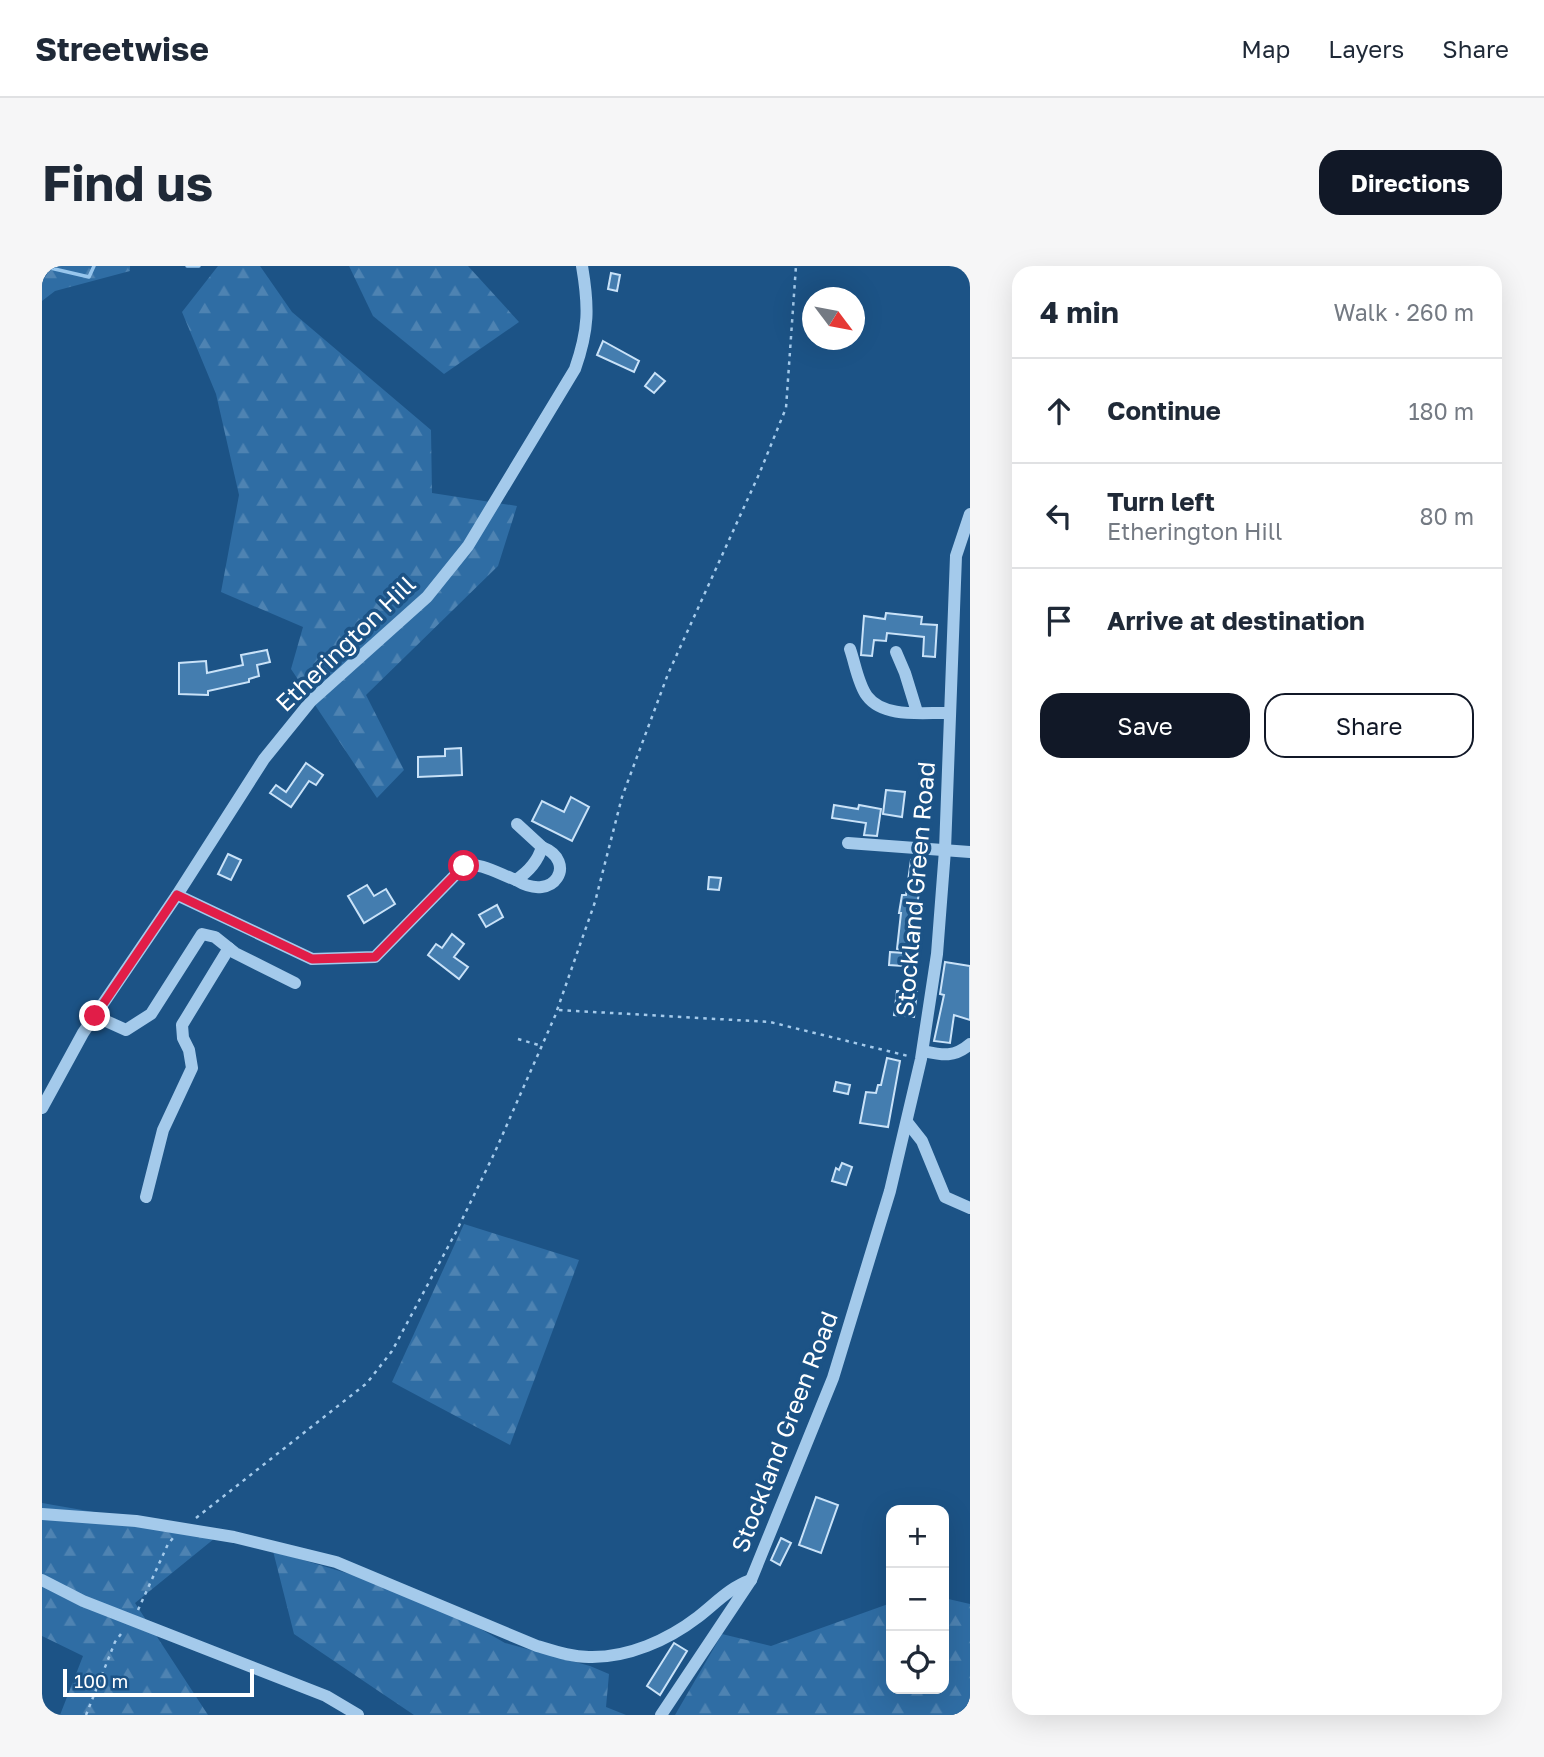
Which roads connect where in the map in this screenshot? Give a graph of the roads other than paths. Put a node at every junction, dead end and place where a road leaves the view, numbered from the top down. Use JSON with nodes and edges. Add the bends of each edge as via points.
{"nodes":[{"id":1,"x":582,"y":266,"type":"edge"},
{"id":2,"x":970,"y":514,"type":"edge"},
{"id":3,"x":850,"y":649,"type":"dead end"},
{"id":4,"x":896,"y":652,"type":"dead end"},
{"id":5,"x":917,"y":712,"type":"junction"},
{"id":6,"x":950,"y":713,"type":"junction"},
{"id":7,"x":517,"y":824,"type":"dead end"},
{"id":8,"x":848,"y":844,"type":"dead end"},
{"id":9,"x":542,"y":847,"type":"junction"},
{"id":10,"x":945,"y":850,"type":"junction"},
{"id":11,"x":970,"y":852,"type":"edge"},
{"id":12,"x":516,"y":880,"type":"junction"},
{"id":13,"x":177,"y":895,"type":"junction"},
{"id":14,"x":229,"y":948,"type":"junction"},
{"id":15,"x":295,"y":983,"type":"dead end"},
{"id":16,"x":95,"y":1016,"type":"junction"},
{"id":17,"x":970,"y":1044,"type":"edge"},
{"id":18,"x":922,"y":1055,"type":"junction"},
{"id":19,"x":42,"y":1108,"type":"edge"},
{"id":20,"x":907,"y":1122,"type":"junction"},
{"id":21,"x":146,"y":1197,"type":"dead end"},
{"id":22,"x":970,"y":1208,"type":"edge"},
{"id":23,"x":42,"y":1514,"type":"edge"},
{"id":24,"x":42,"y":1580,"type":"edge"},
{"id":25,"x":751,"y":1580,"type":"junction"},
{"id":26,"x":358,"y":1715,"type":"edge"},
{"id":27,"x":661,"y":1715,"type":"edge"}],
"edges":[{"from":1,"to":13,"type":"street","name":"Etherington Hill","via":[[588,301],[585,338],[575,369],[468,546],[426,597],[311,701],[264,759]]},
{"from":2,"to":6,"type":"street","name":"Stockland Green Road","via":[[956,556]]},
{"from":3,"to":5,"type":"street","via":[[866,695],[877,706]]},
{"from":4,"to":5,"type":"street"},
{"from":5,"to":6,"type":"street"},
{"from":6,"to":10,"type":"street","name":"Stockland Green Road"},
{"from":7,"to":9,"type":"street"},
{"from":8,"to":10,"type":"street"},
{"from":9,"to":12,"type":"street","via":[[532,866]]},
{"from":9,"to":12,"type":"street","via":[[559,861],[553,881],[536,888]]},
{"from":10,"to":11,"type":"street"},
{"from":10,"to":18,"type":"street","name":"Stockland Green Road","via":[[937,954]]},
{"from":12,"to":13,"type":"street","via":[[478,866],[464,866],[375,957],[312,959]]},
{"from":13,"to":16,"type":"street","name":"Etherington Hill"},
{"from":14,"to":15,"type":"street"},
{"from":14,"to":16,"type":"street","via":[[202,934],[151,1014],[126,1030]]},
{"from":14,"to":21,"type":"street","via":[[182,1026],[192,1068],[163,1130]]},
{"from":16,"to":19,"type":"street","name":"Etherington Hill"},
{"from":17,"to":18,"type":"street","via":[[952,1055]]},
{"from":18,"to":20,"type":"street","name":"Stockland Green Road"},
{"from":20,"to":22,"type":"street","via":[[922,1141],[945,1197]]},
{"from":20,"to":25,"type":"street","name":"Stockland Green Road","via":[[833,1378]]},
{"from":23,"to":25,"type":"street","name":"Stockland Green Road","via":[[136,1521],[234,1537],[336,1562],[566,1655],[627,1652],[673,1635],[733,1587]]},
{"from":24,"to":26,"type":"street","via":[[83,1601],[326,1696]]},
{"from":25,"to":27,"type":"street"}]}
